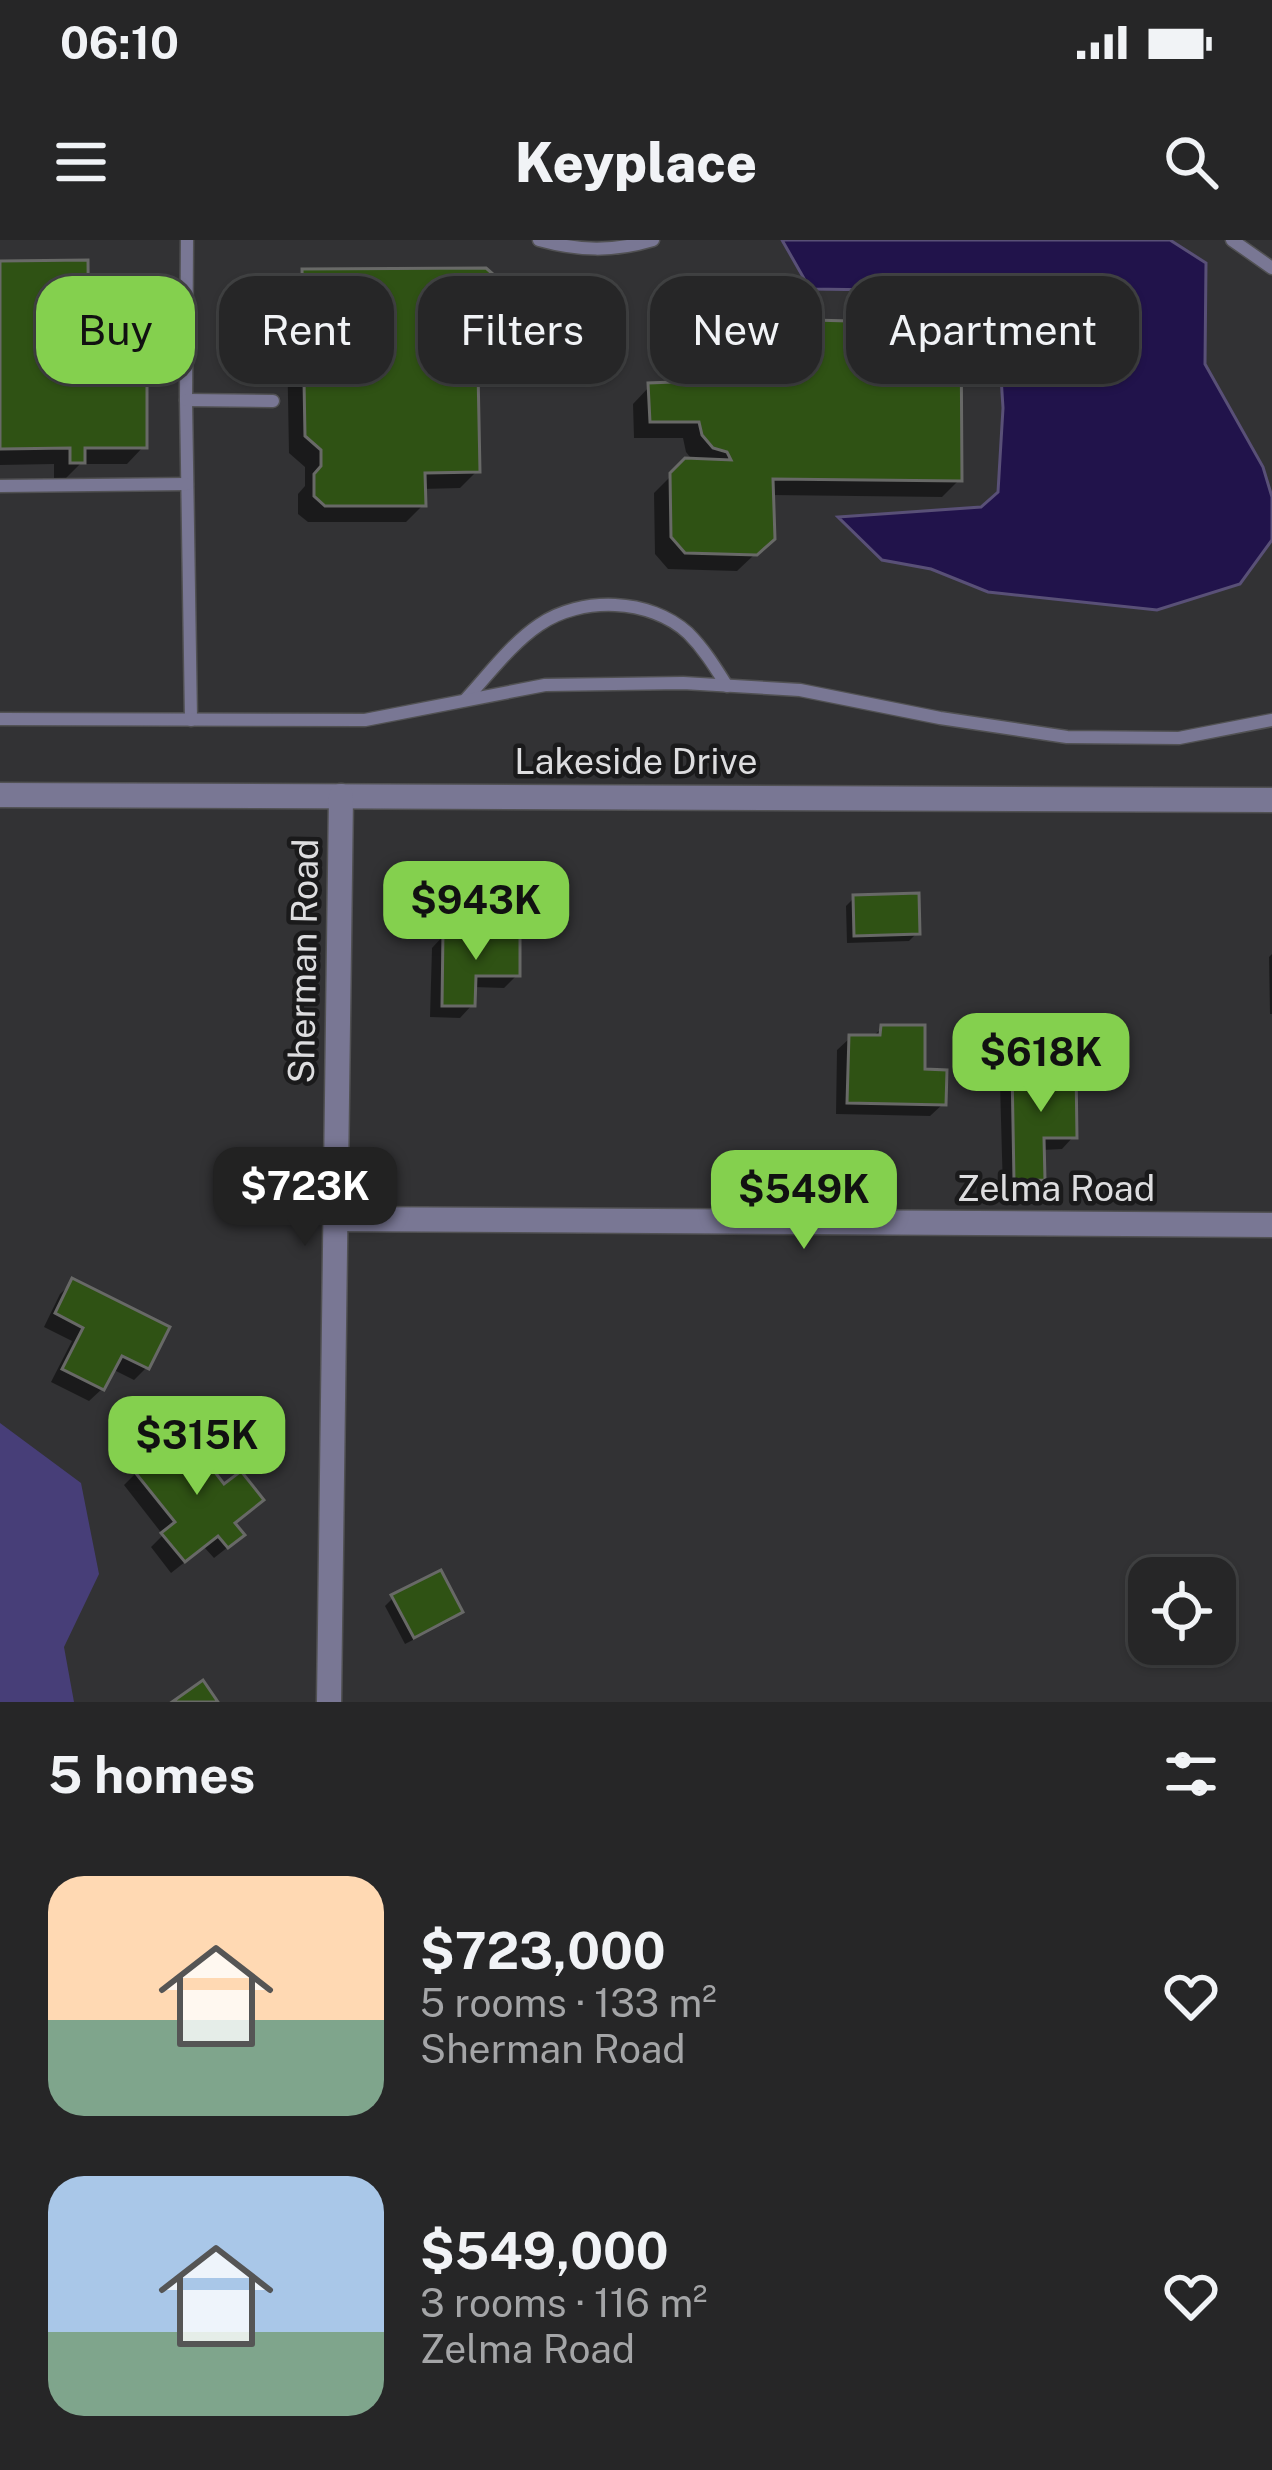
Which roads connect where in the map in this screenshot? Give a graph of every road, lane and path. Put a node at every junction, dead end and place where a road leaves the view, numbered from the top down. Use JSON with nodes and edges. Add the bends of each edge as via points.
{"nodes":[{"id":1,"x":188,"y":240,"type":"edge"},
{"id":2,"x":539,"y":240,"type":"edge"},
{"id":3,"x":653,"y":240,"type":"edge"},
{"id":4,"x":1232,"y":240,"type":"edge"},
{"id":5,"x":1272,"y":268,"type":"edge"},
{"id":6,"x":186,"y":400,"type":"junction"},
{"id":7,"x":272,"y":401,"type":"dead end"},
{"id":8,"x":187,"y":484,"type":"junction"},
{"id":9,"x":0,"y":485,"type":"edge"},
{"id":10,"x":727,"y":686,"type":"junction"},
{"id":11,"x":465,"y":700,"type":"junction"},
{"id":12,"x":0,"y":719,"type":"edge"},
{"id":13,"x":191,"y":720,"type":"junction"},
{"id":14,"x":1272,"y":720,"type":"edge"},
{"id":15,"x":0,"y":795,"type":"edge"},
{"id":16,"x":341,"y":796,"type":"junction"},
{"id":17,"x":1272,"y":800,"type":"edge"},
{"id":18,"x":336,"y":1219,"type":"junction"},
{"id":19,"x":1272,"y":1225,"type":"edge"},
{"id":20,"x":329,"y":1702,"type":"edge"}],
"edges":[{"from":1,"to":6,"type":"lane"},
{"from":2,"to":3,"type":"lane","via":[[578,249]]},
{"from":4,"to":5,"type":"lane"},
{"from":6,"to":7,"type":"lane"},
{"from":6,"to":8,"type":"lane"},
{"from":8,"to":9,"type":"lane"},
{"from":8,"to":13,"type":"lane"},
{"from":10,"to":11,"type":"lane","via":[[545,685]]},
{"from":10,"to":11,"type":"lane","via":[[685,631],[660,615],[594,605],[539,625]]},
{"from":10,"to":14,"type":"lane","via":[[800,690],[1067,737],[1179,738]]},
{"from":11,"to":13,"type":"lane","via":[[365,720]]},
{"from":12,"to":13,"type":"lane"},
{"from":15,"to":16,"type":"street","name":"Lakeside Drive"},
{"from":16,"to":17,"type":"street","name":"Lakeside Drive"},
{"from":16,"to":18,"type":"street","name":"Sherman Road"},
{"from":18,"to":19,"type":"street","name":"Zelma Road"},
{"from":18,"to":20,"type":"street","name":"Sherman Road"}]}
